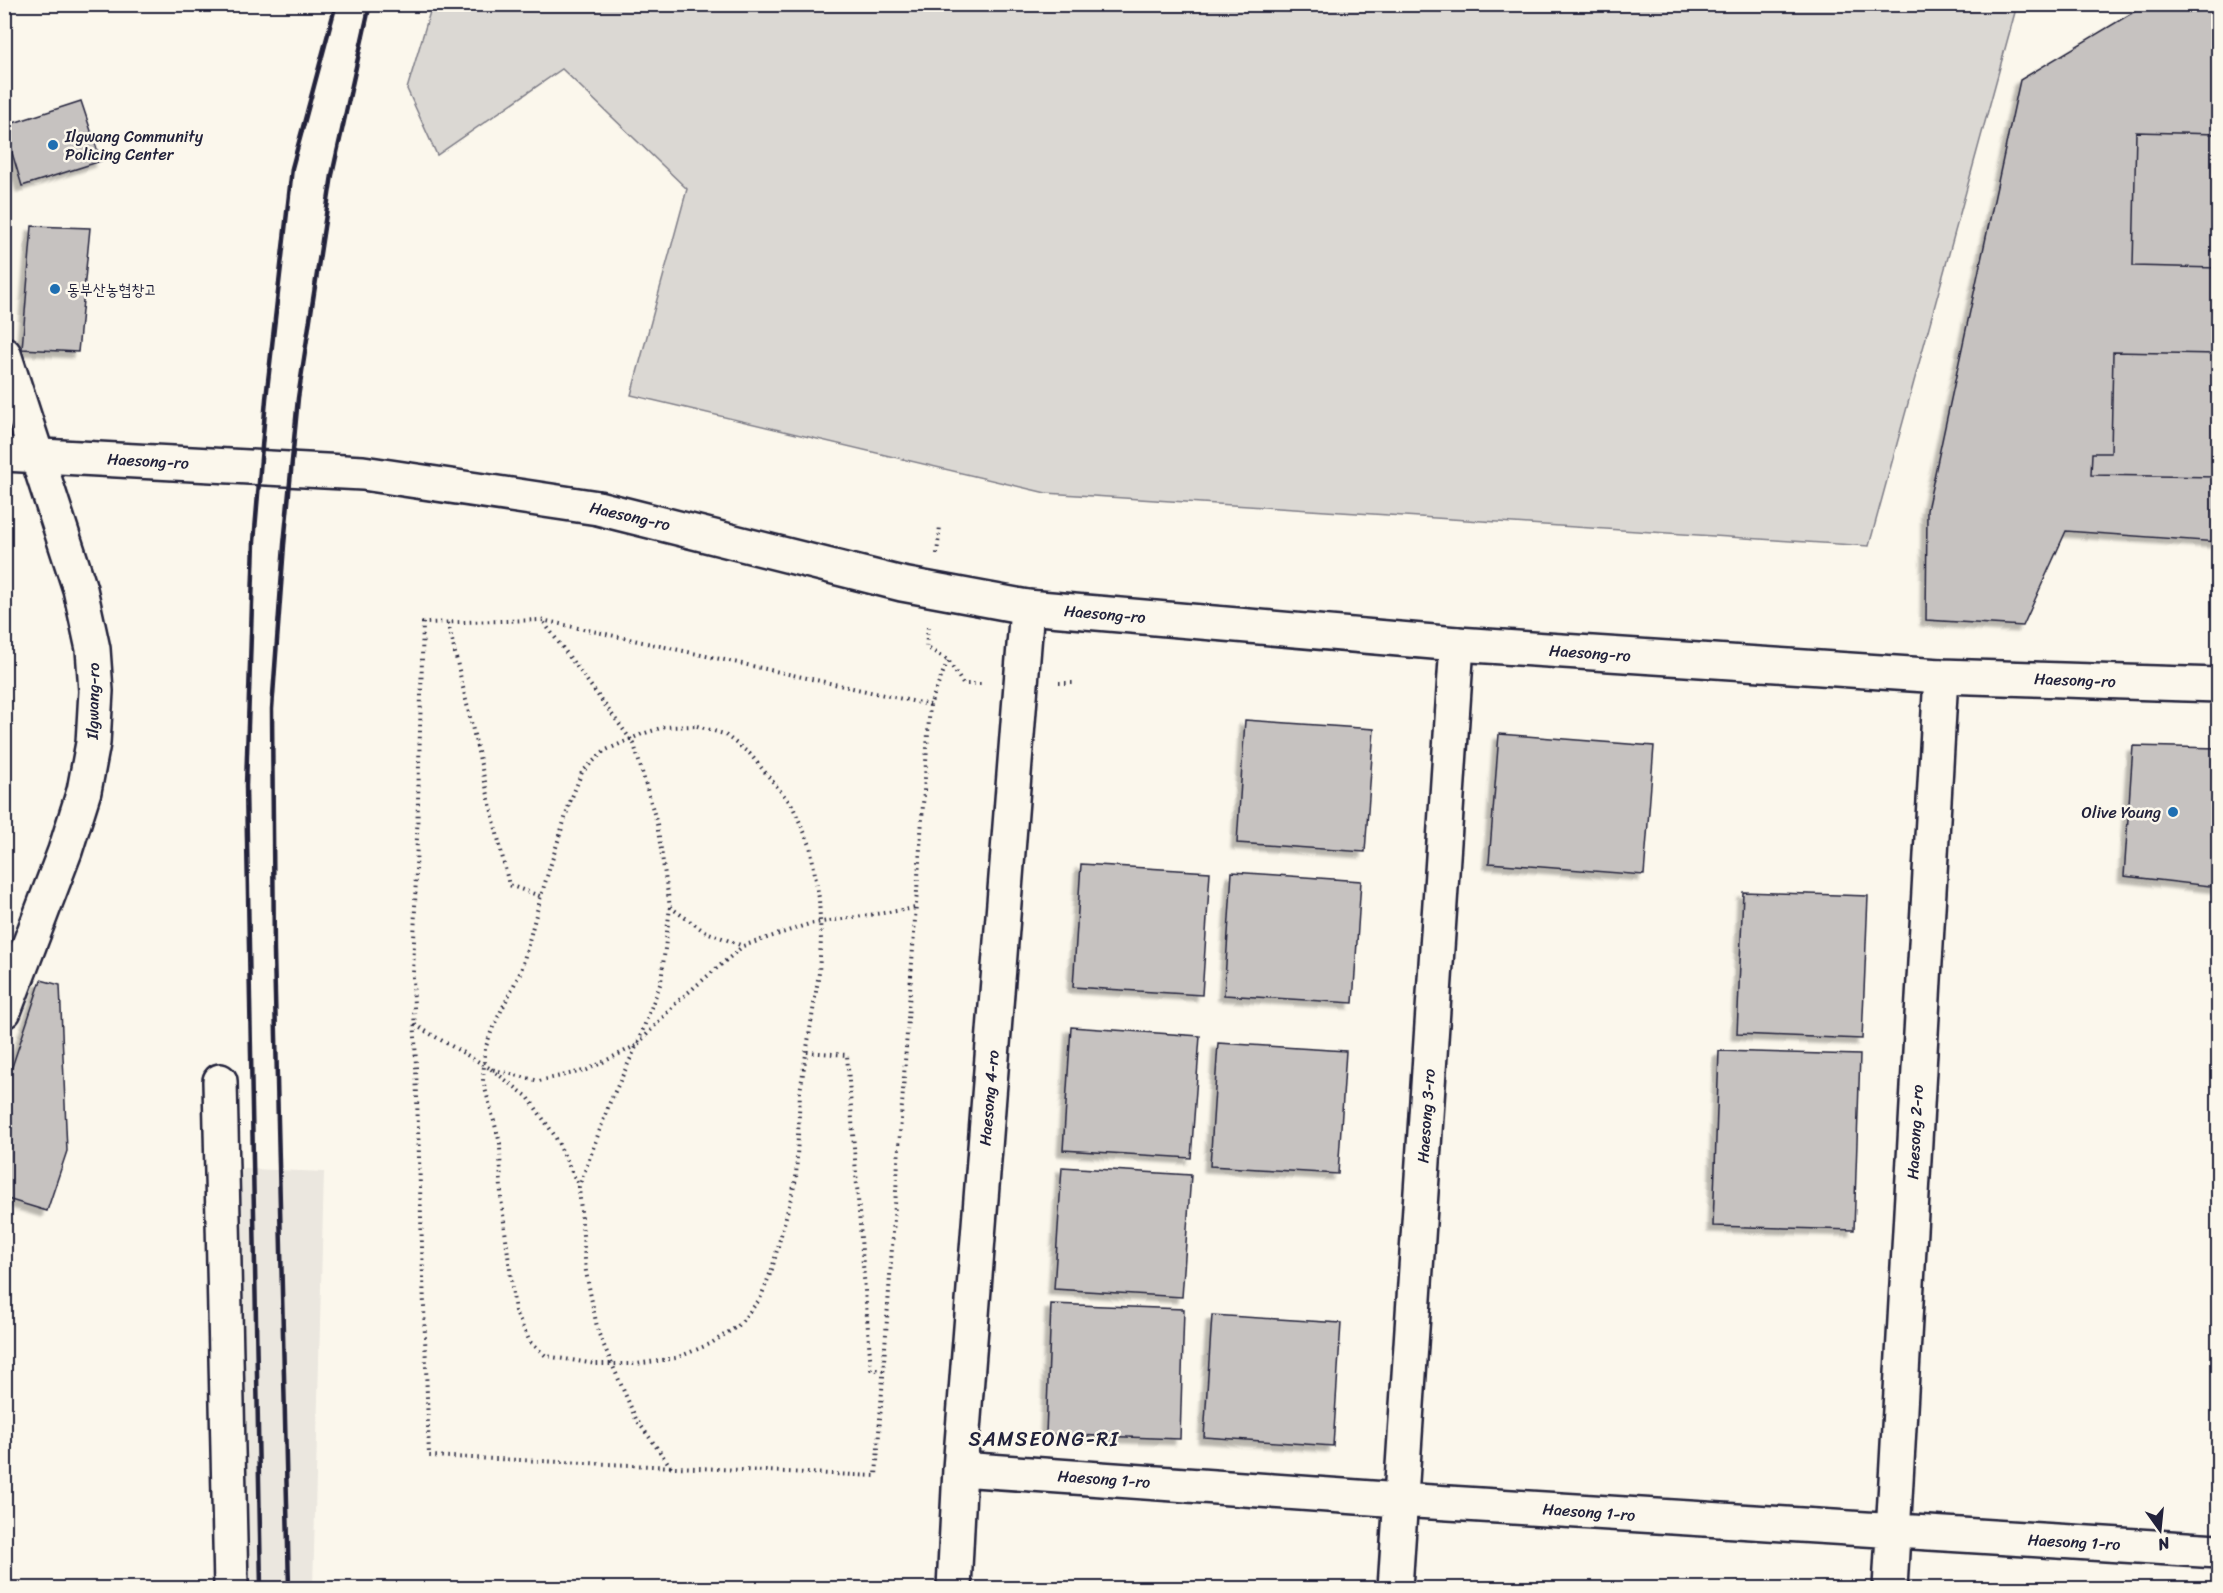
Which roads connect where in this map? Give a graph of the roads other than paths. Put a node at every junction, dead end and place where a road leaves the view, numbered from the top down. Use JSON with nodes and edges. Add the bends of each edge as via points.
{"nodes":[{"id":1,"x":4,"y":354,"type":"edge"},
{"id":2,"x":4,"y":453,"type":"edge"},
{"id":3,"x":37,"y":455,"type":"junction"},
{"id":4,"x":1027,"y":607,"type":"junction"},
{"id":5,"x":1457,"y":644,"type":"junction"},
{"id":6,"x":1941,"y":676,"type":"junction"},
{"id":7,"x":2218,"y":685,"type":"edge"},
{"id":8,"x":4,"y":1011,"type":"edge"},
{"id":9,"x":220,"y":1081,"type":"dead end"},
{"id":10,"x":960,"y":1469,"type":"junction"},
{"id":11,"x":1400,"y":1500,"type":"junction"},
{"id":12,"x":1893,"y":1532,"type":"junction"},
{"id":13,"x":2218,"y":1551,"type":"edge"},
{"id":14,"x":231,"y":1588,"type":"edge"},
{"id":15,"x":954,"y":1588,"type":"edge"},
{"id":16,"x":1395,"y":1588,"type":"edge"},
{"id":17,"x":1890,"y":1588,"type":"edge"}],
"edges":[{"from":1,"to":3,"type":"street","name":"Ilgwang-ro"},
{"from":2,"to":3,"type":"street","name":"Haesong-ro"},
{"from":3,"to":4,"type":"street","name":"Haesong-ro","via":[[363,473],[598,508],[902,584]]},
{"from":3,"to":8,"type":"street","name":"Ilgwang-ro","via":[[80,589],[93,649],[93,743],[84,791],[65,851]]},
{"from":4,"to":5,"type":"street","name":"Haesong-ro"},
{"from":4,"to":10,"type":"street","name":"Haesong 4-ro"},
{"from":5,"to":6,"type":"street","name":"Haesong-ro"},
{"from":5,"to":11,"type":"street","name":"Haesong 3-ro"},
{"from":6,"to":7,"type":"street","name":"Haesong-ro"},
{"from":6,"to":12,"type":"street","name":"Haesong 2-ro"},
{"from":9,"to":14,"type":"street"},
{"from":10,"to":11,"type":"street","name":"Haesong 1-ro"},
{"from":10,"to":15,"type":"street","name":"Haesong 4-ro"},
{"from":11,"to":12,"type":"street","name":"Haesong 1-ro"},
{"from":11,"to":16,"type":"street","name":"Haesong 3-ro"},
{"from":12,"to":13,"type":"street","name":"Haesong 1-ro"},
{"from":12,"to":17,"type":"street","name":"Haesong 2-ro"}]}
